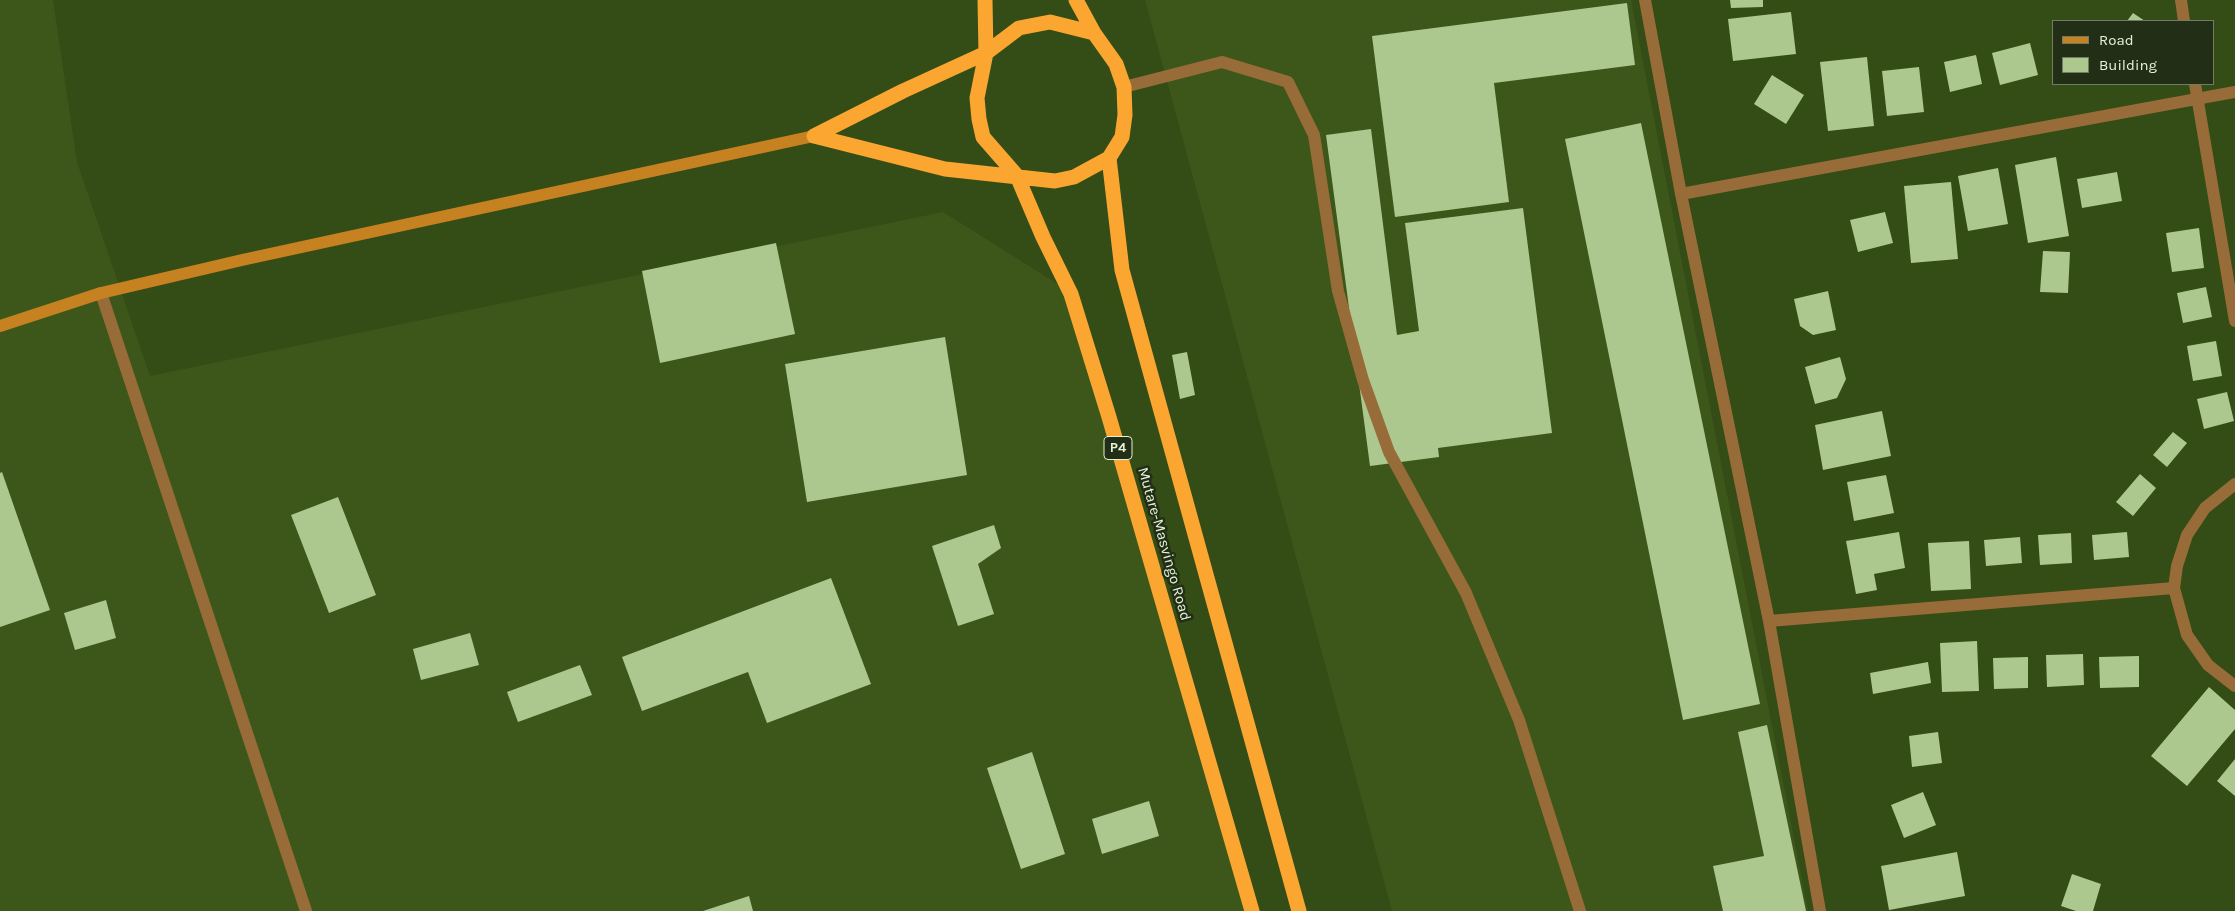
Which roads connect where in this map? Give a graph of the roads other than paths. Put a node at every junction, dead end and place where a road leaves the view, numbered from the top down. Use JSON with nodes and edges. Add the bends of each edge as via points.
{"nodes":[{"id":1,"x":985,"y":0,"type":"edge"},
{"id":2,"x":1076,"y":0,"type":"edge"},
{"id":3,"x":1645,"y":0,"type":"edge"},
{"id":4,"x":2181,"y":0,"type":"edge"},
{"id":5,"x":2184,"y":20,"type":"edge"},
{"id":6,"x":1094,"y":33,"type":"junction"},
{"id":7,"x":986,"y":53,"type":"junction"},
{"id":8,"x":2195,"y":85,"type":"edge"},
{"id":9,"x":1124,"y":87,"type":"junction"},
{"id":10,"x":2235,"y":92,"type":"edge"},
{"id":11,"x":2198,"y":100,"type":"junction"},
{"id":12,"x":814,"y":136,"type":"junction"},
{"id":13,"x":1109,"y":158,"type":"junction"},
{"id":14,"x":1018,"y":176,"type":"junction"},
{"id":15,"x":1681,"y":194,"type":"junction"},
{"id":16,"x":101,"y":293,"type":"junction"},
{"id":17,"x":2235,"y":321,"type":"edge"},
{"id":18,"x":0,"y":326,"type":"edge"},
{"id":19,"x":2235,"y":484,"type":"edge"},
{"id":20,"x":2174,"y":588,"type":"junction"},
{"id":21,"x":1769,"y":621,"type":"junction"},
{"id":22,"x":2235,"y":686,"type":"edge"},
{"id":23,"x":306,"y":911,"type":"edge"},
{"id":24,"x":1252,"y":911,"type":"edge"},
{"id":25,"x":1299,"y":911,"type":"edge"},
{"id":26,"x":1580,"y":911,"type":"edge"},
{"id":27,"x":1820,"y":911,"type":"edge"}],
"edges":[{"from":1,"to":7,"type":"highway","name":"Mutare-Masvingo Road","number":"P4"},
{"from":2,"to":6,"type":"highway"},
{"from":3,"to":15,"type":"street"},
{"from":4,"to":5,"type":"street"},
{"from":6,"to":7,"type":"highway","via":[[1050,22],[1034,24],[1019,28]]},
{"from":6,"to":9,"type":"highway","via":[[1116,64]]},
{"from":7,"to":12,"type":"highway"},
{"from":7,"to":14,"type":"highway","name":"Mutare-Masvingo Road","number":"P4","via":[[977,98],[983,137]]},
{"from":8,"to":11,"type":"street"},
{"from":9,"to":13,"type":"highway","via":[[1122,137]]},
{"from":9,"to":26,"type":"street","via":[[1222,62],[1288,82],[1314,135],[1338,291],[1363,380],[1389,452],[1466,593],[1519,720]]},
{"from":10,"to":11,"type":"street"},
{"from":11,"to":15,"type":"street"},
{"from":11,"to":17,"type":"street"},
{"from":12,"to":14,"type":"highway","via":[[945,170]]},
{"from":12,"to":16,"type":"street"},
{"from":13,"to":14,"type":"highway","via":[[1074,177],[1055,181]]},
{"from":13,"to":25,"type":"highway","via":[[1122,270]]},
{"from":14,"to":24,"type":"highway","name":"Mutare-Masvingo Road","number":"P4","via":[[1071,294],[1110,417]]},
{"from":15,"to":21,"type":"street"},
{"from":16,"to":18,"type":"street"},
{"from":16,"to":23,"type":"street"},
{"from":19,"to":20,"type":"street","via":[[2206,508],[2188,535],[2177,566]]},
{"from":20,"to":21,"type":"street"},
{"from":20,"to":22,"type":"street","via":[[2187,635],[2208,665]]},
{"from":21,"to":27,"type":"street"}]}
